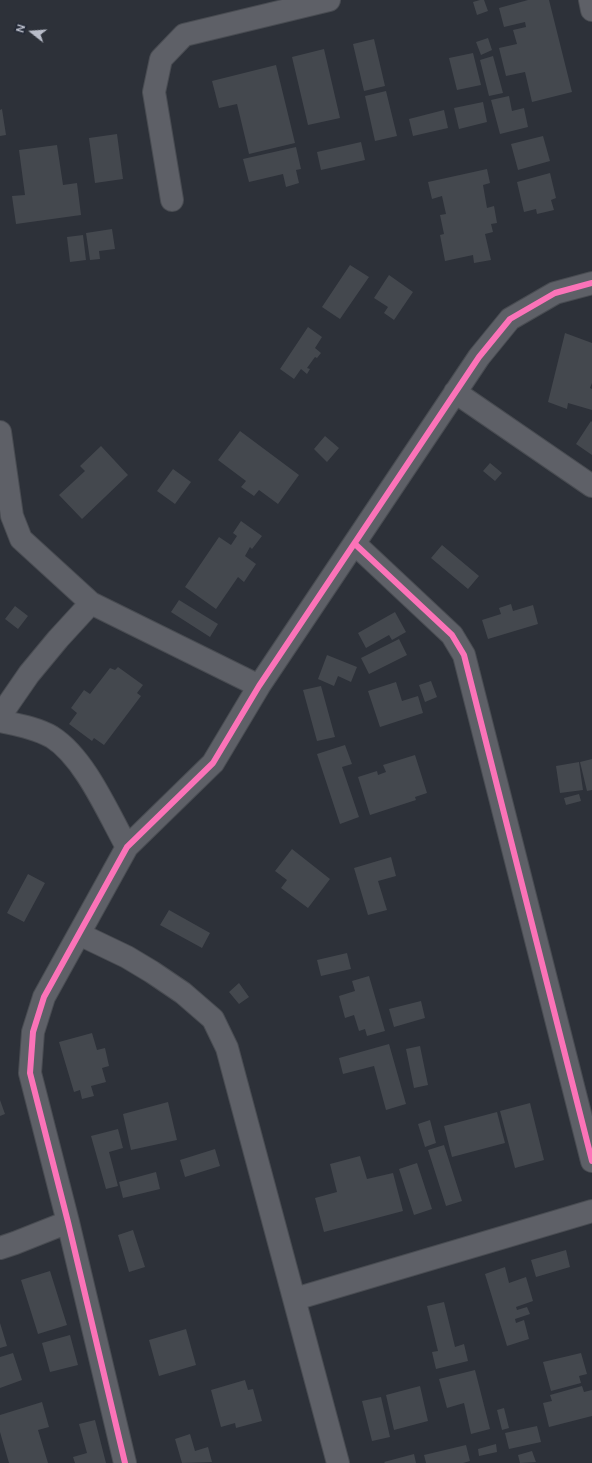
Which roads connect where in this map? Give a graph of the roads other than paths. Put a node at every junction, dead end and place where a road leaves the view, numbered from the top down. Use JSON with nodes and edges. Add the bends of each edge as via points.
{"nodes":[{"id":1,"x":329,"y":0,"type":"edge"},
{"id":2,"x":590,"y":0,"type":"edge"},
{"id":3,"x":592,"y":10,"type":"edge"},
{"id":4,"x":172,"y":200,"type":"dead end"},
{"id":5,"x":592,"y":283,"type":"edge"},
{"id":6,"x":455,"y":392,"type":"junction"},
{"id":7,"x":0,"y":432,"type":"edge"},
{"id":8,"x":592,"y":486,"type":"edge"},
{"id":9,"x":355,"y":544,"type":"junction"},
{"id":10,"x":91,"y":603,"type":"junction"},
{"id":11,"x":259,"y":686,"type":"junction"},
{"id":12,"x":0,"y":716,"type":"edge"},
{"id":13,"x":0,"y":721,"type":"edge"},
{"id":14,"x":127,"y":847,"type":"junction"},
{"id":15,"x":79,"y":934,"type":"junction"},
{"id":16,"x":592,"y":1161,"type":"edge"},
{"id":17,"x":592,"y":1211,"type":"edge"},
{"id":18,"x":68,"y":1222,"type":"junction"},
{"id":19,"x":0,"y":1248,"type":"edge"},
{"id":20,"x":295,"y":1299,"type":"junction"},
{"id":21,"x":125,"y":1463,"type":"edge"},
{"id":22,"x":338,"y":1463,"type":"edge"}],
"edges":[{"from":1,"to":4,"type":"street","via":[[184,35],[161,59],[154,92]]},
{"from":2,"to":3,"type":"street"},
{"from":5,"to":6,"type":"street","via":[[555,293],[510,319]]},
{"from":6,"to":8,"type":"street"},
{"from":6,"to":9,"type":"street"},
{"from":7,"to":10,"type":"street","via":[[12,516],[21,539]]},
{"from":9,"to":11,"type":"street"},
{"from":9,"to":16,"type":"street","via":[[452,635],[464,655]]},
{"from":10,"to":11,"type":"street"},
{"from":10,"to":12,"type":"street","via":[[29,674]]},
{"from":11,"to":14,"type":"street","via":[[213,763]]},
{"from":13,"to":14,"type":"street","via":[[35,729],[69,750],[90,779]]},
{"from":14,"to":15,"type":"street"},
{"from":15,"to":18,"type":"street","via":[[44,997],[33,1032],[30,1073]]},
{"from":15,"to":20,"type":"street","via":[[152,972],[183,993],[213,1019],[227,1048]]},
{"from":17,"to":20,"type":"street"},
{"from":18,"to":19,"type":"street"},
{"from":18,"to":21,"type":"street"},
{"from":20,"to":22,"type":"street"}]}
